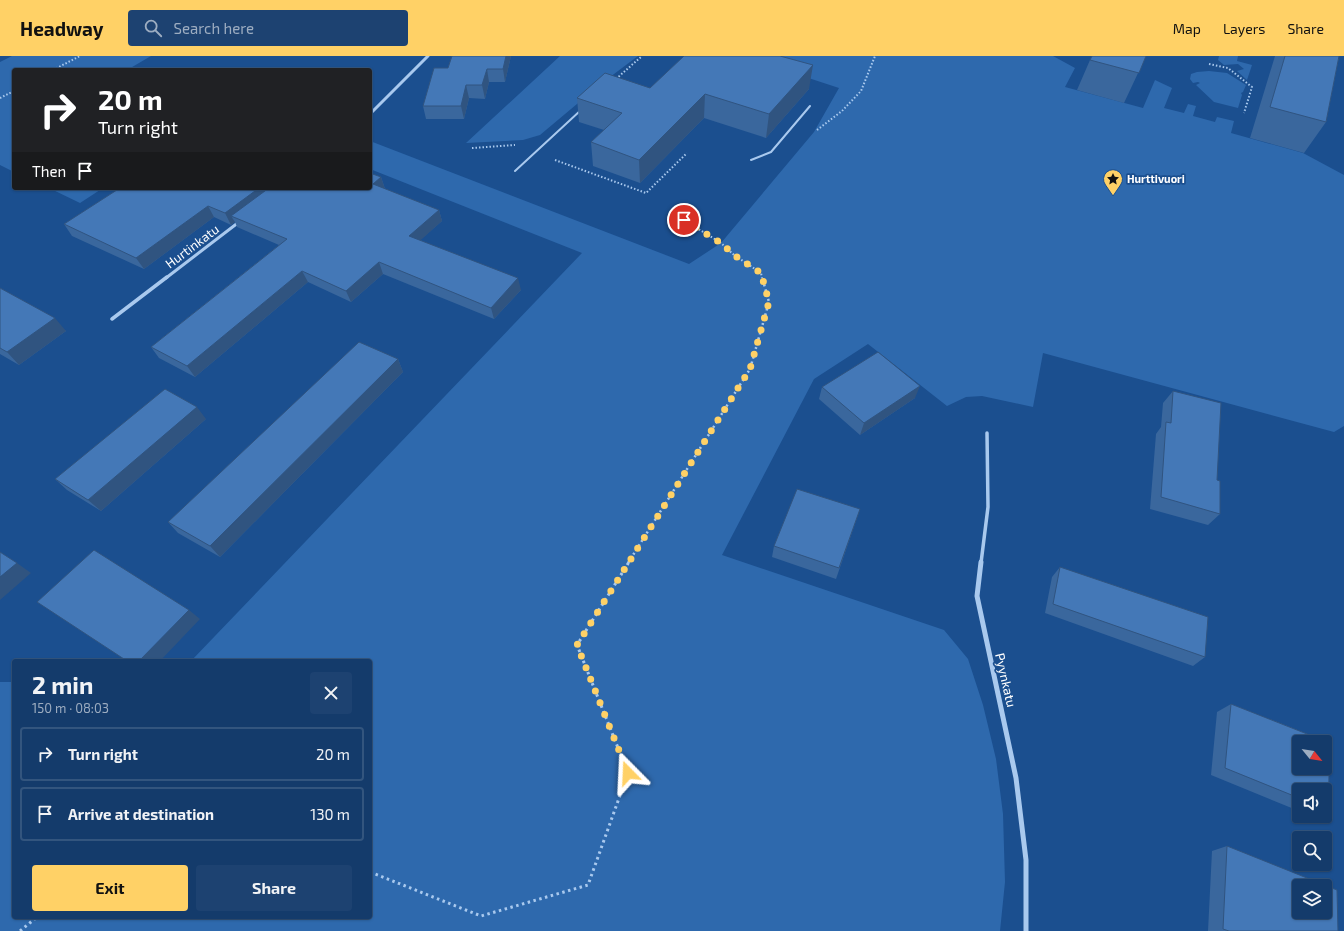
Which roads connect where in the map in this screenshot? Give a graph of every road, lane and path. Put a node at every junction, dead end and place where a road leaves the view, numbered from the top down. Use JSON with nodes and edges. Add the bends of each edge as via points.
{"nodes":[{"id":1,"x":80,"y":56,"type":"edge"},
{"id":2,"x":428,"y":56,"type":"edge"},
{"id":3,"x":642,"y":56,"type":"edge"},
{"id":4,"x":875,"y":56,"type":"edge"},
{"id":5,"x":1209,"y":64,"type":"dead end"},
{"id":6,"x":57,"y":68,"type":"edge"},
{"id":7,"x":614,"y":81,"type":"edge"},
{"id":8,"x":12,"y":92,"type":"edge"},
{"id":9,"x":0,"y":98,"type":"edge"},
{"id":10,"x":810,"y":106,"type":"dead end"},
{"id":11,"x":586,"y":107,"type":"edge"},
{"id":12,"x":372,"y":112,"type":"edge"},
{"id":13,"x":1244,"y":113,"type":"dead end"},
{"id":14,"x":791,"y":128,"type":"junction"},
{"id":15,"x":472,"y":148,"type":"dead end"},
{"id":16,"x":535,"y":152,"type":"junction"},
{"id":17,"x":687,"y":153,"type":"dead end"},
{"id":18,"x":751,"y":160,"type":"dead end"},
{"id":19,"x":514,"y":171,"type":"dead end"},
{"id":20,"x":684,"y":220,"type":"dead end"},
{"id":21,"x":240,"y":222,"type":"edge"},
{"id":22,"x":112,"y":319,"type":"dead end"},
{"id":23,"x":987,"y":433,"type":"dead end"},
{"id":24,"x":372,"y":873,"type":"edge"},
{"id":25,"x":35,"y":919,"type":"edge"},
{"id":26,"x":20,"y":931,"type":"edge"},
{"id":27,"x":1026,"y":931,"type":"edge"}],
"edges":[{"from":1,"to":6,"type":"path"},
{"from":2,"to":12,"type":"street"},
{"from":3,"to":7,"type":"path"},
{"from":4,"to":14,"type":"path","via":[[861,91],[842,111],[814,132]]},
{"from":5,"to":13,"type":"path","via":[[1228,68],[1252,87]]},
{"from":8,"to":9,"type":"path"},
{"from":10,"to":14,"type":"lane"},
{"from":11,"to":16,"type":"lane"},
{"from":14,"to":18,"type":"lane","via":[[771,152]]},
{"from":15,"to":16,"type":"path","via":[[513,144]]},
{"from":16,"to":17,"type":"path","via":[[646,193]]},
{"from":16,"to":19,"type":"lane"},
{"from":20,"to":24,"type":"path","via":[[721,243],[761,273],[769,302],[750,369],[577,645],[628,773],[588,885],[481,916]]},
{"from":21,"to":22,"type":"street","name":"Hurtinkatu"},
{"from":23,"to":27,"type":"street","name":"Pyynkatu","via":[[988,507],[977,596],[1016,778],[1026,860]]},
{"from":25,"to":26,"type":"path"}]}
